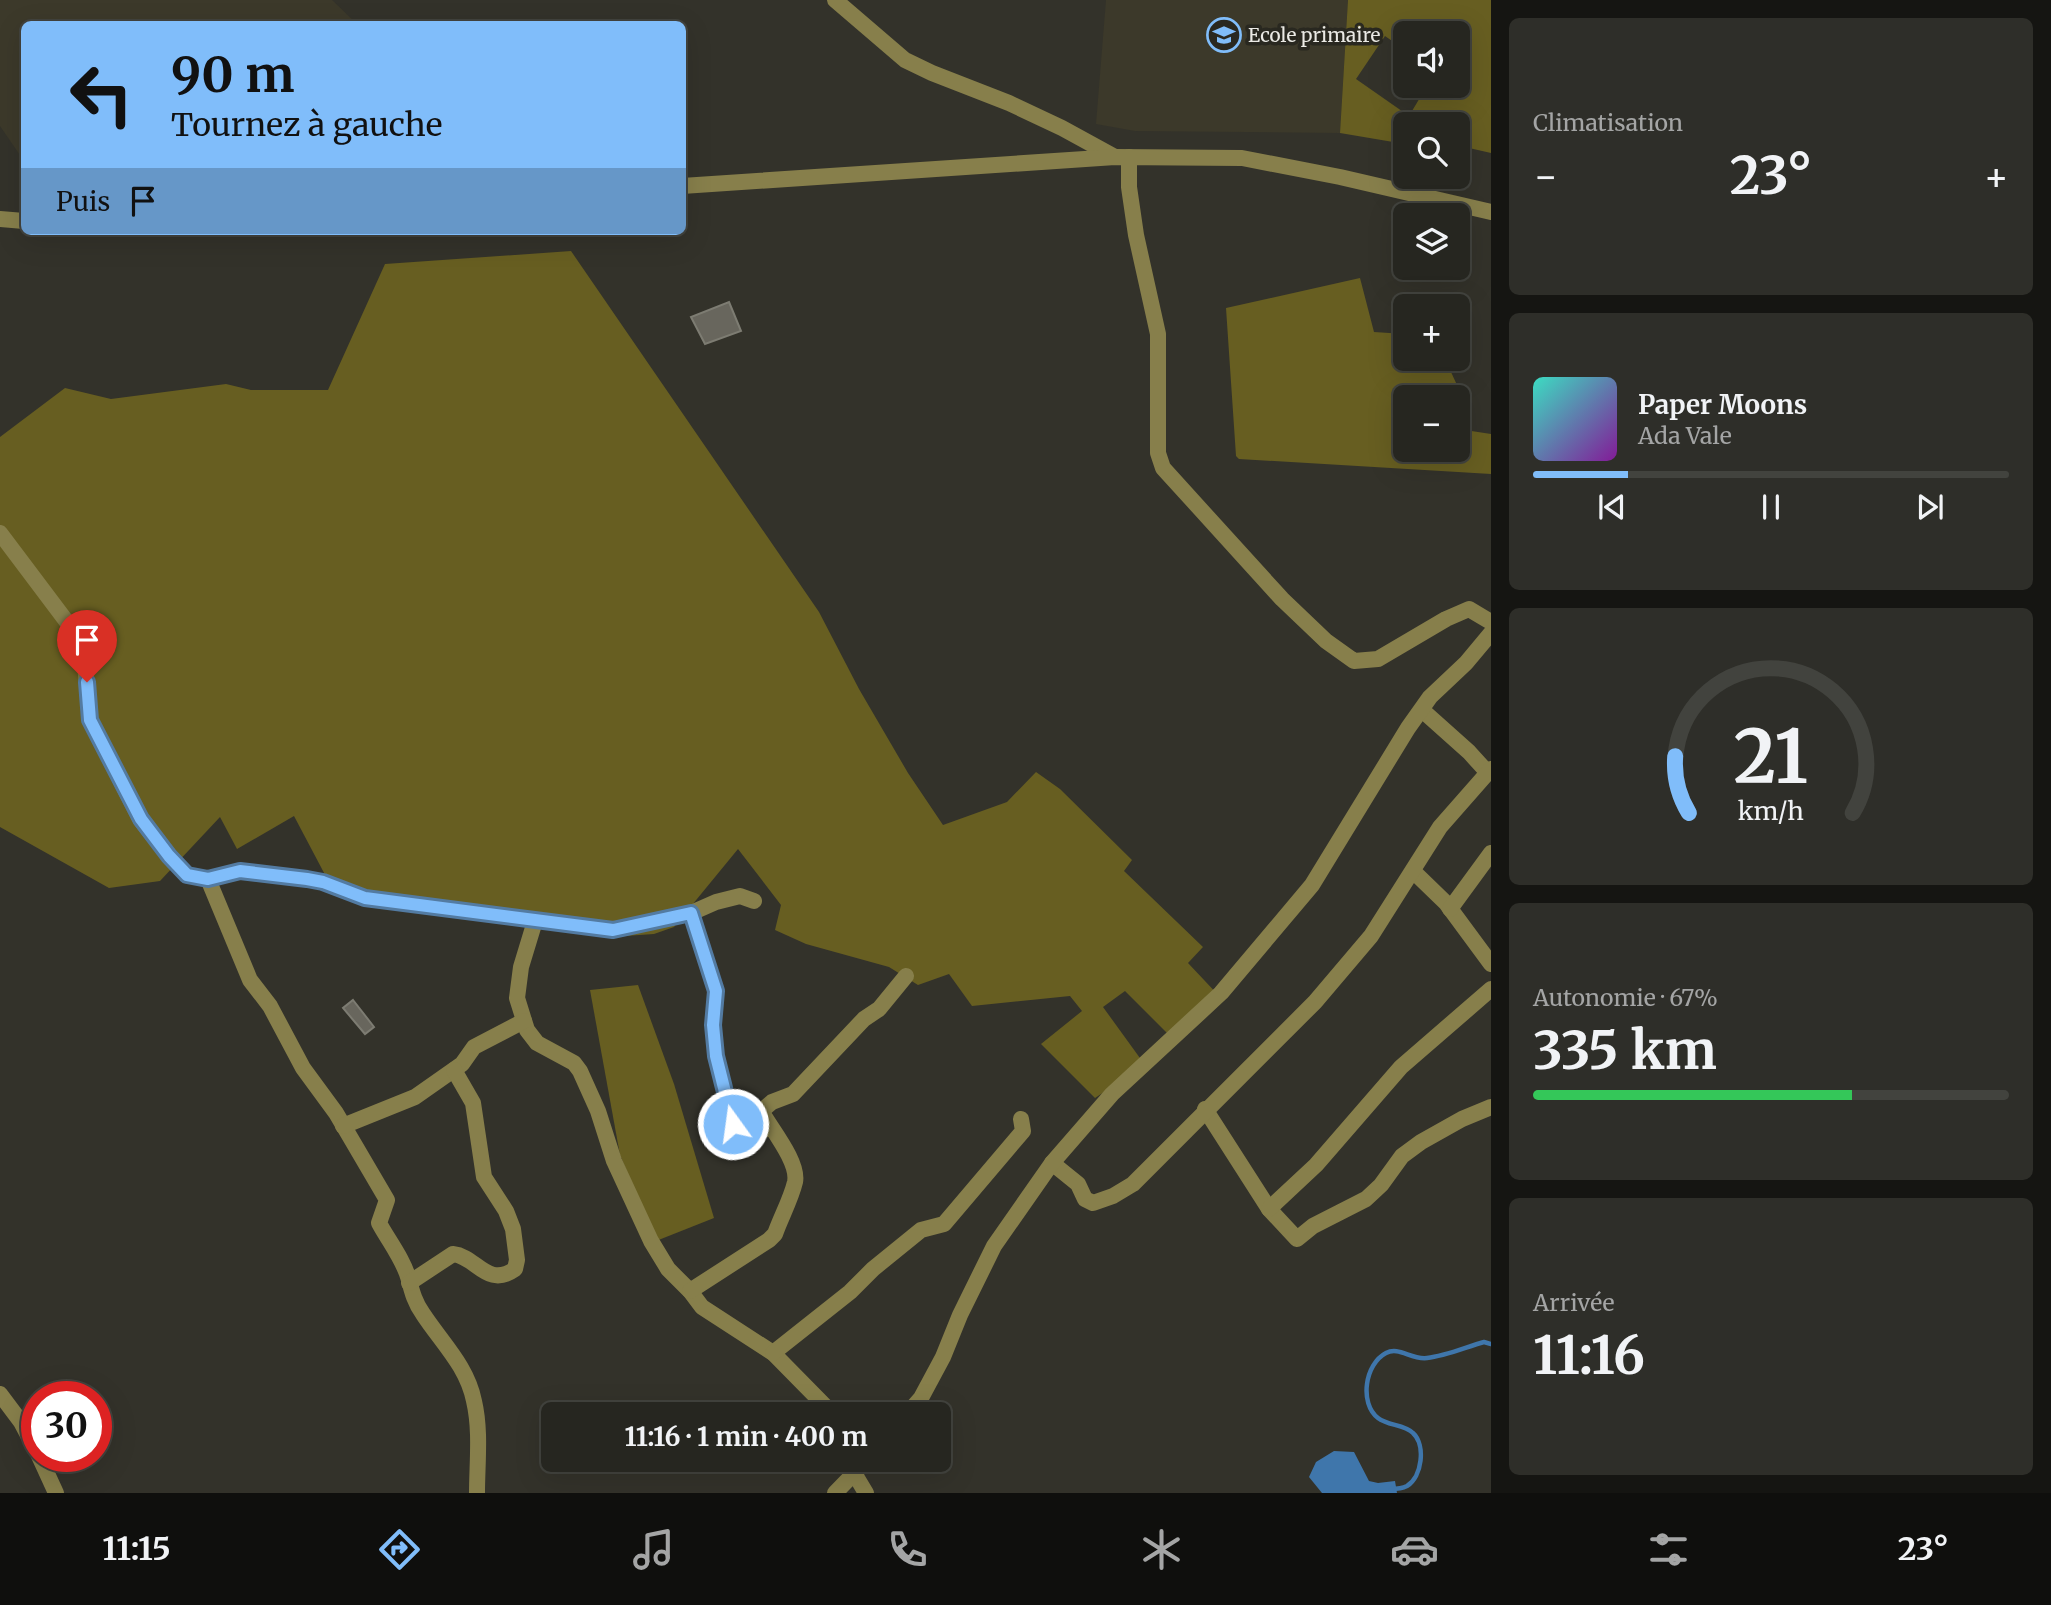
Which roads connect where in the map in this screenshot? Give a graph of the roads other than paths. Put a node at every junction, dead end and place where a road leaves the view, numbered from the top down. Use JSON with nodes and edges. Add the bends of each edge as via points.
{"nodes":[{"id":1,"x":835,"y":0,"type":"edge"},
{"id":2,"x":1122,"y":157,"type":"junction"},
{"id":3,"x":686,"y":186,"type":"edge"},
{"id":4,"x":1491,"y":212,"type":"edge"},
{"id":5,"x":0,"y":219,"type":"edge"},
{"id":6,"x":21,"y":220,"type":"edge"},
{"id":7,"x":0,"y":533,"type":"edge"},
{"id":8,"x":1491,"y":622,"type":"edge"},
{"id":9,"x":1491,"y":633,"type":"edge"},
{"id":10,"x":1422,"y":710,"type":"junction"},
{"id":11,"x":1490,"y":771,"type":"edge"},
{"id":12,"x":1491,"y":853,"type":"edge"},
{"id":13,"x":1414,"y":872,"type":"junction"},
{"id":14,"x":208,"y":879,"type":"junction"},
{"id":15,"x":754,"y":901,"type":"dead end"},
{"id":16,"x":1450,"y":909,"type":"junction"},
{"id":17,"x":691,"y":913,"type":"junction"},
{"id":18,"x":535,"y":921,"type":"junction"},
{"id":19,"x":1491,"y":964,"type":"edge"},
{"id":20,"x":906,"y":976,"type":"dead end"},
{"id":21,"x":1491,"y":989,"type":"edge"},
{"id":22,"x":524,"y":1021,"type":"junction"},
{"id":23,"x":454,"y":1070,"type":"junction"},
{"id":24,"x":1491,"y":1107,"type":"edge"},
{"id":25,"x":1205,"y":1109,"type":"junction"},
{"id":26,"x":1021,"y":1119,"type":"dead end"},
{"id":27,"x":343,"y":1126,"type":"junction"},
{"id":28,"x":771,"y":1128,"type":"junction"},
{"id":29,"x":1052,"y":1163,"type":"junction"},
{"id":30,"x":1269,"y":1209,"type":"junction"},
{"id":31,"x":409,"y":1283,"type":"junction"},
{"id":32,"x":690,"y":1290,"type":"junction"},
{"id":33,"x":774,"y":1353,"type":"junction"},
{"id":34,"x":0,"y":1394,"type":"edge"},
{"id":35,"x":821,"y":1402,"type":"edge"},
{"id":36,"x":918,"y":1402,"type":"edge"},
{"id":37,"x":21,"y":1422,"type":"edge"},
{"id":38,"x":46,"y":1472,"type":"edge"},
{"id":39,"x":853,"y":1473,"type":"joint"},
{"id":40,"x":56,"y":1493,"type":"edge"},
{"id":41,"x":477,"y":1493,"type":"edge"},
{"id":42,"x":835,"y":1493,"type":"edge"},
{"id":43,"x":866,"y":1493,"type":"edge"}],
"edges":[{"from":1,"to":2,"type":"street","via":[[905,60]]},
{"from":2,"to":3,"type":"street"},
{"from":2,"to":4,"type":"street","via":[[1242,159]]},
{"from":2,"to":8,"type":"street","via":[[1158,334],[1158,453],[1163,468],[1282,599],[1354,661],[1378,659],[1469,609]]},
{"from":5,"to":6,"type":"street"},
{"from":7,"to":14,"type":"street","via":[[76,634],[85,664],[90,720],[141,819],[187,875]]},
{"from":9,"to":10,"type":"street"},
{"from":10,"to":11,"type":"street"},
{"from":10,"to":29,"type":"street","via":[[1388,757],[1312,884],[1221,993],[1112,1094]]},
{"from":11,"to":13,"type":"street","via":[[1440,827]]},
{"from":12,"to":16,"type":"street"},
{"from":13,"to":16,"type":"street"},
{"from":13,"to":25,"type":"street","via":[[1371,936],[1323,993]]},
{"from":14,"to":18,"type":"street","via":[[240,871],[294,877],[365,898]]},
{"from":14,"to":27,"type":"street","via":[[250,979]]},
{"from":15,"to":17,"type":"street","via":[[740,896]]},
{"from":16,"to":19,"type":"street"},
{"from":17,"to":18,"type":"street","via":[[613,930]]},
{"from":17,"to":28,"type":"street","via":[[716,991],[716,1056],[733,1124],[737,1133]]},
{"from":18,"to":22,"type":"street","via":[[517,998]]},
{"from":20,"to":28,"type":"street","via":[[793,1094],[765,1108],[763,1114]]},
{"from":21,"to":30,"type":"street","via":[[1401,1067],[1316,1165]]},
{"from":22,"to":23,"type":"street","via":[[474,1047]]},
{"from":22,"to":32,"type":"street","via":[[537,1043],[574,1063],[580,1072],[651,1241],[668,1269]]},
{"from":23,"to":27,"type":"street","via":[[415,1097]]},
{"from":23,"to":31,"type":"street","via":[[473,1103],[484,1177],[513,1229],[515,1269],[492,1275],[453,1254]]},
{"from":24,"to":30,"type":"street","via":[[1421,1142],[1402,1156],[1366,1199],[1313,1226],[1301,1238]]},
{"from":25,"to":29,"type":"street","via":[[1133,1184],[1113,1196],[1093,1203],[1085,1199],[1078,1184]]},
{"from":25,"to":30,"type":"street"},
{"from":26,"to":33,"type":"street","via":[[1023,1131],[944,1224],[921,1230]]},
{"from":27,"to":31,"type":"street","via":[[387,1200],[379,1223]]},
{"from":28,"to":32,"type":"street","via":[[795,1172],[775,1234]]},
{"from":29,"to":36,"type":"street","via":[[995,1246]]},
{"from":31,"to":41,"type":"street","via":[[423,1315],[461,1366],[474,1401]]},
{"from":32,"to":33,"type":"street","via":[[702,1307]]},
{"from":33,"to":35,"type":"street"},
{"from":34,"to":37,"type":"street"},
{"from":38,"to":40,"type":"street"},
{"from":39,"to":42,"type":"street"},
{"from":39,"to":43,"type":"street"}]}
